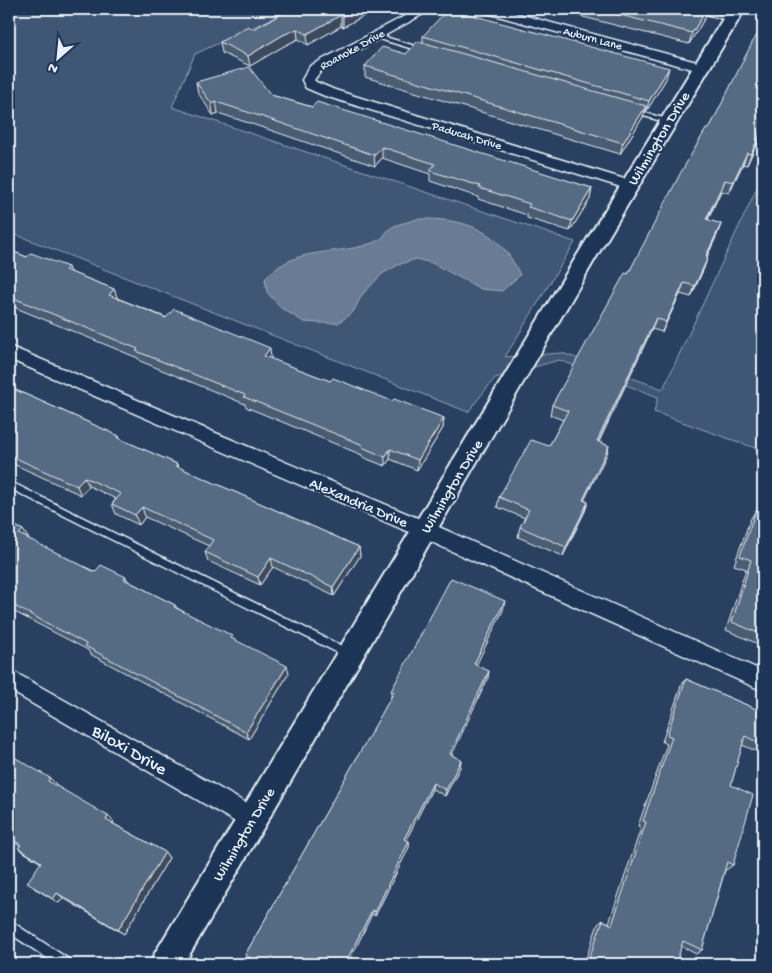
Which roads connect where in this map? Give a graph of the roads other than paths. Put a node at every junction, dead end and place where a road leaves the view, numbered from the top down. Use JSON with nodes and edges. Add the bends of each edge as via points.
{"nodes":[{"id":1,"x":426,"y":9,"type":"edge"},
{"id":2,"x":487,"y":9,"type":"edge"},
{"id":3,"x":690,"y":9,"type":"edge"},
{"id":4,"x":734,"y":14,"type":"edge"},
{"id":5,"x":375,"y":36,"type":"junction"},
{"id":6,"x":432,"y":53,"type":"edge"},
{"id":7,"x":700,"y":67,"type":"junction"},
{"id":8,"x":308,"y":80,"type":"joint"},
{"id":9,"x":621,"y":108,"type":"edge"},
{"id":10,"x":668,"y":121,"type":"junction"},
{"id":11,"x":629,"y":185,"type":"junction"},
{"id":12,"x":9,"y":352,"type":"edge"},
{"id":13,"x":9,"y":484,"type":"edge"},
{"id":14,"x":425,"y":530,"type":"junction"},
{"id":15,"x":351,"y":655,"type":"junction"},
{"id":16,"x":9,"y":679,"type":"edge"},
{"id":17,"x":763,"y":681,"type":"edge"},
{"id":18,"x":252,"y":819,"type":"junction"},
{"id":19,"x":9,"y":926,"type":"edge"},
{"id":20,"x":66,"y":964,"type":"edge"},
{"id":21,"x":166,"y":964,"type":"edge"}],
"edges":[{"from":1,"to":5,"type":"street","name":"Roanoke Drive"},
{"from":2,"to":7,"type":"street","name":"Auburn Lane"},
{"from":3,"to":4,"type":"lane"},
{"from":4,"to":7,"type":"street","name":"Wilmington Drive"},
{"from":5,"to":6,"type":"lane"},
{"from":5,"to":8,"type":"street","name":"Roanoke Drive","via":[[315,69]]},
{"from":7,"to":10,"type":"street","name":"Wilmington Drive"},
{"from":8,"to":11,"type":"street","name":"Paducah Drive","via":[[311,85],[330,94]]},
{"from":9,"to":10,"type":"lane"},
{"from":10,"to":11,"type":"street","name":"Wilmington Drive"},
{"from":11,"to":14,"type":"street","name":"Wilmington Drive"},
{"from":12,"to":14,"type":"street","name":"Alexandria Drive"},
{"from":13,"to":15,"type":"lane"},
{"from":14,"to":15,"type":"street","name":"Wilmington Drive"},
{"from":14,"to":17,"type":"street","name":"Alexandria Drive"},
{"from":15,"to":18,"type":"street","name":"Wilmington Drive"},
{"from":16,"to":18,"type":"street","name":"Biloxi Drive"},
{"from":18,"to":21,"type":"street","name":"Wilmington Drive"},
{"from":19,"to":20,"type":"lane"}]}
